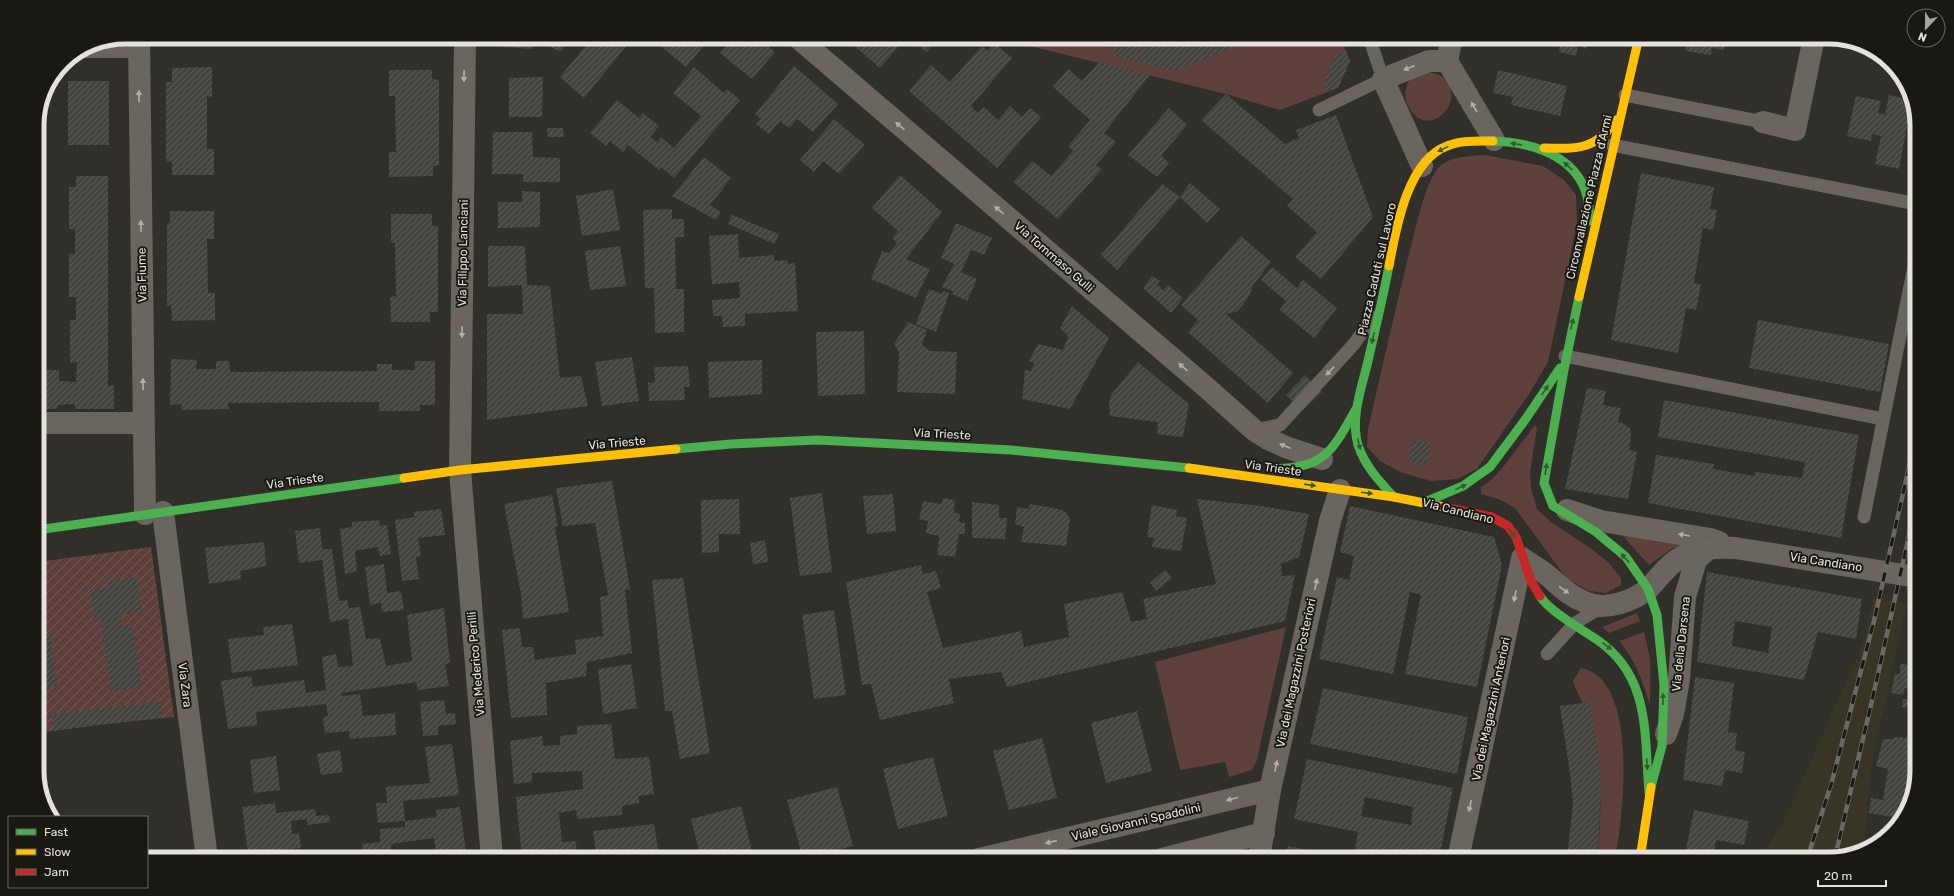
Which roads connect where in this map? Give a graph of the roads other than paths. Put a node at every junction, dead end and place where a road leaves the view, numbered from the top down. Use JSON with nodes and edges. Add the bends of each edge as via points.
{"nodes":[{"id":1,"x":139,"y":44,"type":"edge"},
{"id":2,"x":465,"y":44,"type":"edge"},
{"id":3,"x":805,"y":44,"type":"edge"},
{"id":4,"x":1371,"y":44,"type":"edge"},
{"id":5,"x":1451,"y":44,"type":"edge"},
{"id":6,"x":1637,"y":44,"type":"edge"},
{"id":7,"x":1813,"y":44,"type":"edge"},
{"id":8,"x":1447,"y":61,"type":"junction"},
{"id":9,"x":1383,"y":79,"type":"junction"},
{"id":10,"x":1625,"y":95,"type":"junction"},
{"id":11,"x":1621,"y":109,"type":"junction"},
{"id":12,"x":1319,"y":110,"type":"dead end"},
{"id":13,"x":1763,"y":122,"type":"joint"},
{"id":14,"x":1494,"y":140,"type":"junction"},
{"id":15,"x":1612,"y":145,"type":"junction"},
{"id":16,"x":1539,"y":147,"type":"junction"},
{"id":17,"x":1422,"y":166,"type":"junction"},
{"id":18,"x":1910,"y":203,"type":"edge"},
{"id":19,"x":1590,"y":240,"type":"junction"},
{"id":20,"x":1910,"y":286,"type":"edge"},
{"id":21,"x":1380,"y":308,"type":"junction"},
{"id":22,"x":1565,"y":359,"type":"junction"},
{"id":23,"x":1358,"y":406,"type":"junction"},
{"id":24,"x":1883,"y":419,"type":"junction"},
{"id":25,"x":44,"y":422,"type":"edge"},
{"id":26,"x":143,"y":423,"type":"junction"},
{"id":27,"x":1254,"y":430,"type":"junction"},
{"id":28,"x":1322,"y":459,"type":"junction"},
{"id":29,"x":460,"y":470,"type":"junction"},
{"id":30,"x":1202,"y":470,"type":"junction"},
{"id":31,"x":1340,"y":490,"type":"junction"},
{"id":32,"x":1394,"y":497,"type":"junction"},
{"id":33,"x":1425,"y":502,"type":"junction"},
{"id":34,"x":1553,"y":506,"type":"junction"},
{"id":35,"x":154,"y":513,"type":"junction"},
{"id":36,"x":1864,"y":517,"type":"dead end"},
{"id":37,"x":44,"y":529,"type":"edge"},
{"id":38,"x":1710,"y":547,"type":"junction"},
{"id":39,"x":1735,"y":548,"type":"junction"},
{"id":40,"x":1522,"y":558,"type":"junction"},
{"id":41,"x":1910,"y":576,"type":"edge"},
{"id":42,"x":1648,"y":588,"type":"junction"},
{"id":43,"x":1604,"y":606,"type":"junction"},
{"id":44,"x":1575,"y":623,"type":"junction"},
{"id":45,"x":1547,"y":654,"type":"dead end"},
{"id":46,"x":1662,"y":746,"type":"junction"},
{"id":47,"x":1270,"y":790,"type":"junction"},
{"id":48,"x":1649,"y":793,"type":"junction"},
{"id":49,"x":1264,"y":833,"type":"junction"},
{"id":50,"x":206,"y":852,"type":"edge"},
{"id":51,"x":491,"y":852,"type":"edge"},
{"id":52,"x":1009,"y":852,"type":"edge"},
{"id":53,"x":1189,"y":852,"type":"edge"},
{"id":54,"x":1260,"y":852,"type":"edge"},
{"id":55,"x":1460,"y":852,"type":"edge"},
{"id":56,"x":1641,"y":852,"type":"edge"}],
"edges":[{"from":26,"to":1,"type":"street","name":"Via Fiume","one_way":true},
{"from":2,"to":29,"type":"street","name":"Via Filippo Lanciani","one_way":true},
{"from":27,"to":3,"type":"street","name":"Via Tommaso Gulli","one_way":true},
{"from":4,"to":9,"type":"lane"},
{"from":5,"to":8,"type":"street"},
{"from":6,"to":10,"type":"street","name":"Circonvallazione Piazza d'Armi"},
{"from":7,"to":13,"type":"street","via":[[1795,130]]},
{"from":8,"to":9,"type":"street","one_way":true,"via":[[1429,61]]},
{"from":14,"to":8,"type":"street","one_way":true},
{"from":9,"to":12,"type":"lane"},
{"from":9,"to":17,"type":"street"},
{"from":10,"to":11,"type":"street","name":"Circonvallazione Piazza d'Armi"},
{"from":10,"to":13,"type":"lane"},
{"from":11,"to":15,"type":"street","name":"Circonvallazione Piazza d'Armi"},
{"from":11,"to":16,"type":"street","via":[[1613,125],[1593,145],[1576,149]]},
{"from":16,"to":14,"type":"street","name":"Piazza Caduti sul Lavoro","one_way":true},
{"from":14,"to":17,"type":"street","name":"Piazza Caduti sul Lavoro","one_way":true,"via":[[1446,146]]},
{"from":15,"to":18,"type":"lane"},
{"from":15,"to":19,"type":"street","name":"Circonvallazione Piazza d'Armi"},
{"from":19,"to":16,"type":"street","name":"Piazza Caduti sul Lavoro","one_way":true,"via":[[1589,202],[1582,181],[1564,161]]},
{"from":17,"to":21,"type":"street","name":"Piazza Caduti sul Lavoro","via":[[1402,211]]},
{"from":22,"to":19,"type":"street","name":"Circonvallazione Piazza d'Armi","one_way":true},
{"from":20,"to":24,"type":"lane"},
{"from":21,"to":23,"type":"street","name":"Piazza Caduti sul Lavoro","one_way":true},
{"from":21,"to":27,"type":"lane","one_way":true,"via":[[1354,344],[1280,425]]},
{"from":22,"to":24,"type":"lane"},
{"from":33,"to":22,"type":"street","name":"Circonvallazione Piazza d'Armi","one_way":true,"via":[[1463,486],[1490,467]]},
{"from":34,"to":22,"type":"street","name":"Circonvallazione Piazza d'Armi","one_way":true,"via":[[1544,483]]},
{"from":23,"to":28,"type":"street","name":"Piazza Caduti sul Lavoro","via":[[1333,448]]},
{"from":23,"to":32,"type":"street","name":"Piazza Caduti sul Lavoro","one_way":true,"via":[[1356,433],[1361,454],[1370,471]]},
{"from":24,"to":36,"type":"lane"},
{"from":25,"to":26,"type":"street"},
{"from":26,"to":35,"type":"street","name":"Via Fiume"},
{"from":28,"to":27,"type":"street","name":"Via Tommaso Gulli","one_way":true,"via":[[1288,448]]},
{"from":28,"to":30,"type":"street","name":"Via Trieste","via":[[1300,469]]},
{"from":29,"to":30,"type":"street","name":"Via Trieste","via":[[731,444],[818,440],[1011,450]]},
{"from":29,"to":35,"type":"street","name":"Via Trieste"},
{"from":29,"to":51,"type":"street","name":"Via Mederico Perilli"},
{"from":30,"to":31,"type":"street","name":"Via Trieste","one_way":true},
{"from":31,"to":32,"type":"street","name":"Via Candiano","one_way":true},
{"from":47,"to":31,"type":"street","name":"Via dei Magazzini Posteriori","one_way":true,"via":[[1330,520]]},
{"from":32,"to":33,"type":"street","name":"Via Candiano"},
{"from":33,"to":40,"type":"street","name":"Via Candiano","one_way":true,"via":[[1492,517],[1508,526],[1516,537]]},
{"from":39,"to":34,"type":"street","name":"Via Candiano","one_way":true,"via":[[1711,539],[1601,521]]},
{"from":42,"to":34,"type":"street","name":"Via della Darsena","one_way":true,"via":[[1626,557],[1596,532]]},
{"from":35,"to":37,"type":"street","name":"Via Trieste"},
{"from":35,"to":50,"type":"street","name":"Via Zara"},
{"from":38,"to":39,"type":"street","name":"Via Candiano"},
{"from":38,"to":42,"type":"street","name":"Via Candiano","via":[[1679,558]]},
{"from":38,"to":46,"type":"street","name":"Via della Darsena","via":[[1696,560],[1685,597],[1680,680],[1673,714]]},
{"from":39,"to":41,"type":"street","name":"Via Candiano"},
{"from":40,"to":43,"type":"street","name":"Via Candiano","one_way":true,"via":[[1574,598],[1588,604]]},
{"from":40,"to":44,"type":"street","name":"Via della Darsena","via":[[1542,599]]},
{"from":40,"to":55,"type":"street","name":"Via dei Magazzini Anteriori","one_way":true},
{"from":42,"to":43,"type":"street","name":"Via Candiano","via":[[1629,600]]},
{"from":46,"to":42,"type":"street","name":"Via della Darsena","one_way":true,"via":[[1662,658],[1657,615]]},
{"from":43,"to":44,"type":"lane"},
{"from":44,"to":45,"type":"lane"},
{"from":44,"to":48,"type":"street","name":"Via della Darsena","one_way":true,"via":[[1610,648],[1632,676],[1643,715]]},
{"from":46,"to":48,"type":"street","name":"Via della Darsena"},
{"from":47,"to":49,"type":"street","name":"Via dei Magazzini Posteriori"},
{"from":47,"to":52,"type":"street","name":"Viale Giovanni Spadolini","one_way":true},
{"from":48,"to":56,"type":"street","name":"Via della Darsena"},
{"from":49,"to":53,"type":"street"},
{"from":49,"to":54,"type":"street","name":"Via dei Magazzini Posteriori"}]}
